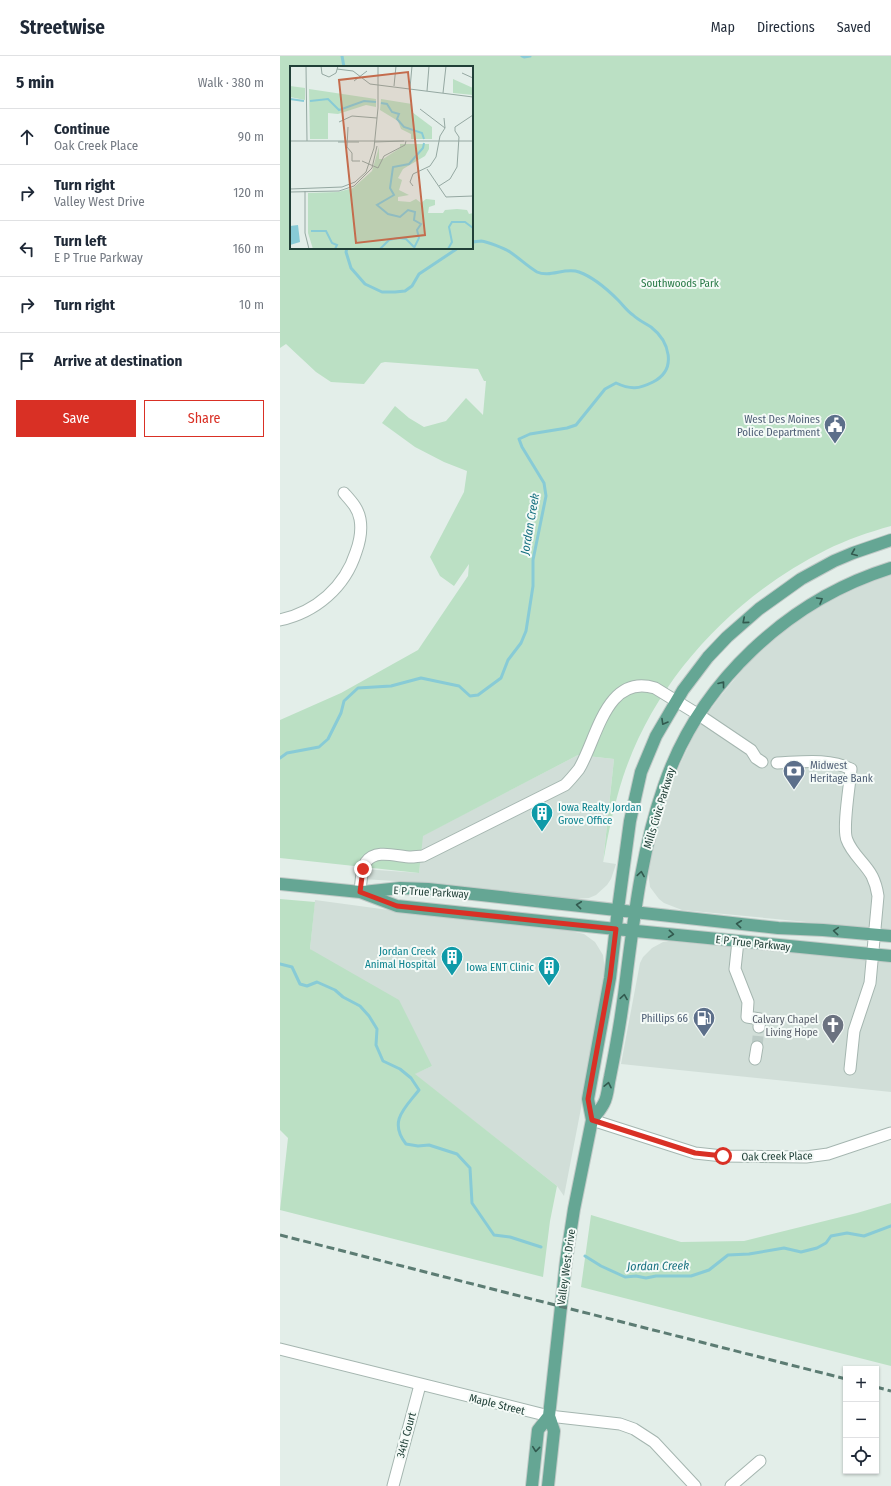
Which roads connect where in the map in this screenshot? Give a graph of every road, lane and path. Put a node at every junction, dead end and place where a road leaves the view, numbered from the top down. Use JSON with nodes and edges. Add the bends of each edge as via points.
{"nodes":[{"id":1,"x":344,"y":493,"type":"dead end"},
{"id":2,"x":891,"y":540,"type":"edge"},
{"id":3,"x":891,"y":568,"type":"edge"},
{"id":4,"x":280,"y":620,"type":"edge"},
{"id":5,"x":676,"y":702,"type":"junction"},
{"id":6,"x":699,"y":715,"type":"junction"},
{"id":7,"x":762,"y":762,"type":"dead end"},
{"id":8,"x":777,"y":763,"type":"dead end"},
{"id":9,"x":280,"y":884,"type":"edge"},
{"id":10,"x":360,"y":892,"type":"junction"},
{"id":11,"x":618,"y":909,"type":"junction"},
{"id":12,"x":635,"y":913,"type":"junction"},
{"id":13,"x":616,"y":929,"type":"junction"},
{"id":14,"x":632,"y":930,"type":"junction"},
{"id":15,"x":874,"y":935,"type":"junction"},
{"id":16,"x":891,"y":936,"type":"edge"},
{"id":17,"x":738,"y":941,"type":"junction"},
{"id":18,"x":872,"y":954,"type":"junction"},
{"id":19,"x":891,"y":956,"type":"edge"},
{"id":20,"x":759,"y":1027,"type":"dead end"},
{"id":21,"x":756,"y":1047,"type":"tunnel mouth"},
{"id":22,"x":755,"y":1059,"type":"dead end"},
{"id":23,"x":850,"y":1069,"type":"dead end"},
{"id":24,"x":592,"y":1120,"type":"junction"},
{"id":25,"x":891,"y":1133,"type":"edge"},
{"id":26,"x":280,"y":1349,"type":"edge"},
{"id":27,"x":420,"y":1385,"type":"junction"},
{"id":28,"x":549,"y":1416,"type":"junction"},
{"id":29,"x":760,"y":1461,"type":"dead end"},
{"id":30,"x":393,"y":1486,"type":"edge"},
{"id":31,"x":532,"y":1486,"type":"edge"},
{"id":32,"x":548,"y":1486,"type":"edge"},
{"id":33,"x":695,"y":1486,"type":"edge"},
{"id":34,"x":731,"y":1486,"type":"edge"}],
"edges":[{"from":1,"to":4,"type":"street","via":[[355,505],[361,533],[348,571],[320,602],[302,613]]},
{"from":2,"to":5,"type":"main road","name":"Mills Civic Parkway","one_way":true,"via":[[834,561],[770,600],[727,637],[691,678]]},
{"from":6,"to":3,"type":"main road","name":"Mills Civic Parkway","one_way":true,"via":[[739,664],[798,613],[840,589]]},
{"from":5,"to":6,"type":"street"},
{"from":5,"to":10,"type":"street","via":[[655,688],[628,687],[609,705],[579,769],[565,785],[423,856],[387,854],[372,857],[363,869]]},
{"from":5,"to":11,"type":"main road","name":"Mills Civic Parkway","one_way":true,"via":[[656,736],[641,772],[630,821]]},
{"from":6,"to":7,"type":"street","via":[[751,750]]},
{"from":12,"to":6,"type":"main road","name":"Mills Civic Parkway","one_way":true,"via":[[644,857],[664,786],[682,743]]},
{"from":8,"to":15,"type":"street","via":[[820,761],[851,769],[846,840],[872,875],[876,886],[878,896]]},
{"from":9,"to":10,"type":"main road"},
{"from":11,"to":10,"type":"main road","name":"E P True Parkway","one_way":true,"via":[[428,889],[400,888]]},
{"from":10,"to":13,"type":"main road","name":"E P True Parkway","via":[[397,906]]},
{"from":11,"to":12,"type":"main road","name":"E P True Parkway"},
{"from":11,"to":13,"type":"main road","name":"Valley West Drive"},
{"from":12,"to":14,"type":"main road","name":"Valley West Drive"},
{"from":15,"to":12,"type":"main road","name":"E P True Parkway","one_way":true},
{"from":13,"to":14,"type":"main road","name":"E P True Parkway"},
{"from":13,"to":24,"type":"main road","name":"Valley West Drive","via":[[609,986],[588,1099]]},
{"from":14,"to":17,"type":"main road","name":"E P True Parkway","one_way":true},
{"from":24,"to":14,"type":"main road","name":"Valley West Drive","one_way":true,"via":[[605,1103],[617,1040]]},
{"from":15,"to":16,"type":"main road","name":"E P True Parkway"},
{"from":15,"to":18,"type":"street"},
{"from":17,"to":18,"type":"main road","name":"E P True Parkway"},
{"from":17,"to":20,"type":"street","via":[[735,969],[748,1002],[747,1017],[760,1019]]},
{"from":18,"to":19,"type":"main road","name":"E P True Parkway"},
{"from":18,"to":23,"type":"street","via":[[870,983],[854,1031]]},
{"from":21,"to":22,"type":"street"},
{"from":24,"to":25,"type":"street","name":"Oak Creek Place","via":[[695,1153],[723,1156],[806,1157],[828,1154]]},
{"from":24,"to":28,"type":"main road","name":"Valley West Drive","via":[[567,1254]]},
{"from":26,"to":27,"type":"street","name":"Maple Street"},
{"from":27,"to":28,"type":"street","name":"Maple Street"},
{"from":27,"to":30,"type":"street","name":"34th Court"},
{"from":28,"to":31,"type":"main road","name":"Valley West Drive","one_way":true,"via":[[538,1430]]},
{"from":28,"to":32,"type":"main road","name":"Valley West Drive","via":[[554,1431]]},
{"from":28,"to":33,"type":"street","name":"Maple Street","via":[[620,1424],[634,1429],[654,1442]]},
{"from":29,"to":34,"type":"street"}]}
